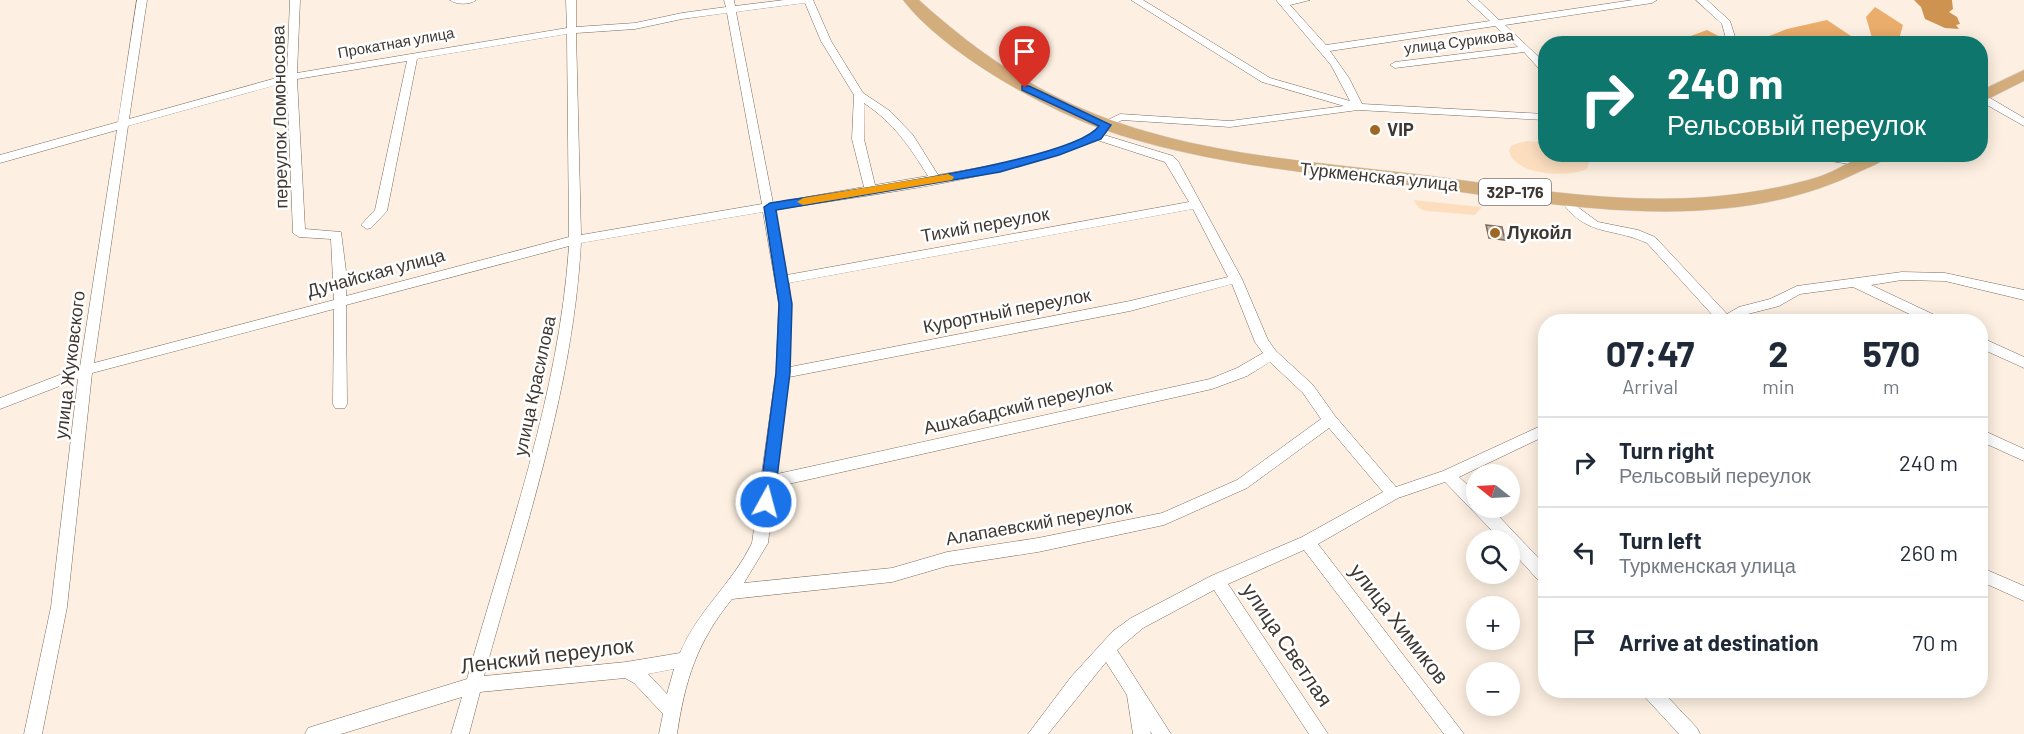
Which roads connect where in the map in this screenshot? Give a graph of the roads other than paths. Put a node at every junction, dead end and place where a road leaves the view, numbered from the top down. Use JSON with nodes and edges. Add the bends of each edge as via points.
{"nodes":[{"id":1,"x":142,"y":0,"type":"edge"},
{"id":2,"x":295,"y":0,"type":"edge"},
{"id":3,"x":455,"y":0,"type":"edge"},
{"id":4,"x":471,"y":0,"type":"edge"},
{"id":5,"x":571,"y":0,"type":"edge"},
{"id":6,"x":807,"y":0,"type":"edge"},
{"id":7,"x":910,"y":0,"type":"edge"},
{"id":8,"x":1136,"y":0,"type":"edge"},
{"id":9,"x":1305,"y":0,"type":"edge"},
{"id":10,"x":1472,"y":0,"type":"edge"},
{"id":11,"x":1652,"y":0,"type":"edge"},
{"id":12,"x":1701,"y":0,"type":"edge"},
{"id":13,"x":1282,"y":1,"type":"edge"},
{"id":14,"x":730,"y":5,"type":"edge"},
{"id":15,"x":1495,"y":23,"type":"junction"},
{"id":16,"x":570,"y":30,"type":"junction"},
{"id":17,"x":1730,"y":36,"type":"edge"},
{"id":18,"x":1322,"y":49,"type":"junction"},
{"id":19,"x":1526,"y":49,"type":"junction"},
{"id":20,"x":413,"y":55,"type":"junction"},
{"id":21,"x":1538,"y":62,"type":"edge"},
{"id":22,"x":1395,"y":65,"type":"dead end"},
{"id":23,"x":2024,"y":75,"type":"edge"},
{"id":24,"x":292,"y":77,"type":"junction"},
{"id":25,"x":1988,"y":94,"type":"edge"},
{"id":26,"x":859,"y":95,"type":"junction"},
{"id":27,"x":1988,"y":103,"type":"edge"},
{"id":28,"x":1358,"y":107,"type":"junction"},
{"id":29,"x":1538,"y":117,"type":"edge"},
{"id":30,"x":2024,"y":123,"type":"edge"},
{"id":31,"x":122,"y":126,"type":"junction"},
{"id":32,"x":1102,"y":131,"type":"junction"},
{"id":33,"x":0,"y":159,"type":"edge"},
{"id":34,"x":1868,"y":162,"type":"edge"},
{"id":35,"x":936,"y":180,"type":"junction"},
{"id":36,"x":871,"y":191,"type":"junction"},
{"id":37,"x":1565,"y":198,"type":"junction"},
{"id":38,"x":1195,"y":205,"type":"junction"},
{"id":39,"x":770,"y":207,"type":"junction"},
{"id":40,"x":368,"y":225,"type":"dead end"},
{"id":41,"x":575,"y":240,"type":"junction"},
{"id":42,"x":1236,"y":279,"type":"junction"},
{"id":43,"x":782,"y":280,"type":"junction"},
{"id":44,"x":1856,"y":284,"type":"junction"},
{"id":45,"x":2024,"y":295,"type":"edge"},
{"id":46,"x":339,"y":301,"type":"junction"},
{"id":47,"x":1720,"y":314,"type":"edge"},
{"id":48,"x":1737,"y":314,"type":"edge"},
{"id":49,"x":1921,"y":314,"type":"edge"},
{"id":50,"x":1988,"y":346,"type":"edge"},
{"id":51,"x":1271,"y":355,"type":"junction"},
{"id":52,"x":2024,"y":363,"type":"edge"},
{"id":53,"x":86,"y":370,"type":"junction"},
{"id":54,"x":783,"y":373,"type":"junction"},
{"id":55,"x":0,"y":404,"type":"edge"},
{"id":56,"x":340,"y":404,"type":"dead end"},
{"id":57,"x":1330,"y":420,"type":"junction"},
{"id":58,"x":1538,"y":433,"type":"edge"},
{"id":59,"x":1988,"y":438,"type":"edge"},
{"id":60,"x":2024,"y":454,"type":"edge"},
{"id":61,"x":1448,"y":475,"type":"junction"},
{"id":62,"x":768,"y":482,"type":"junction"},
{"id":63,"x":1466,"y":493,"type":"edge"},
{"id":64,"x":1394,"y":494,"type":"junction"},
{"id":65,"x":1490,"y":518,"type":"edge"},
{"id":66,"x":1307,"y":542,"type":"junction"},
{"id":67,"x":1538,"y":569,"type":"edge"},
{"id":68,"x":1988,"y":578,"type":"edge"},
{"id":69,"x":1217,"y":581,"type":"junction"},
{"id":70,"x":729,"y":592,"type":"junction"},
{"id":71,"x":2024,"y":594,"type":"edge"},
{"id":72,"x":1108,"y":650,"type":"junction"},
{"id":73,"x":683,"y":660,"type":"junction"},
{"id":74,"x":626,"y":670,"type":"junction"},
{"id":75,"x":473,"y":685,"type":"junction"},
{"id":76,"x":1134,"y":689,"type":"junction"},
{"id":77,"x":1657,"y":698,"type":"edge"},
{"id":78,"x":672,"y":712,"type":"junction"},
{"id":79,"x":33,"y":734,"type":"edge"},
{"id":80,"x":314,"y":734,"type":"edge"},
{"id":81,"x":460,"y":734,"type":"edge"},
{"id":82,"x":668,"y":734,"type":"edge"},
{"id":83,"x":1037,"y":734,"type":"edge"},
{"id":84,"x":1142,"y":734,"type":"edge"},
{"id":85,"x":1162,"y":734,"type":"edge"},
{"id":86,"x":1319,"y":734,"type":"edge"},
{"id":87,"x":1455,"y":734,"type":"edge"},
{"id":88,"x":1691,"y":734,"type":"edge"}],
"edges":[{"from":1,"to":31,"type":"street","name":"улица Жуковского"},
{"from":2,"to":24,"type":"street","name":"переулок Ломоносова"},
{"from":3,"to":4,"type":"street"},
{"from":5,"to":16,"type":"street","name":"улица Красилова"},
{"from":6,"to":14,"type":"street","name":"Прокатная улица"},
{"from":6,"to":26,"type":"street","via":[[826,41]]},
{"from":7,"to":32,"type":"main road","name":"Туркменская улица","number":"32Р-176","via":[[959,44],[1014,82]]},
{"from":8,"to":28,"type":"street","via":[[1266,80]]},
{"from":9,"to":13,"type":"street"},
{"from":10,"to":15,"type":"street"},
{"from":11,"to":15,"type":"street"},
{"from":12,"to":17,"type":"street","via":[[1727,23]]},
{"from":13,"to":18,"type":"street"},
{"from":14,"to":16,"type":"street","name":"Прокатная улица","via":[[613,29]]},
{"from":14,"to":39,"type":"street"},
{"from":15,"to":18,"type":"street"},
{"from":15,"to":19,"type":"street"},
{"from":16,"to":20,"type":"street","name":"Прокатная улица"},
{"from":16,"to":41,"type":"street","name":"улица Красилова"},
{"from":18,"to":28,"type":"street","via":[[1353,91]]},
{"from":19,"to":21,"type":"street"},
{"from":19,"to":22,"type":"street","name":"улица Сурикова"},
{"from":20,"to":24,"type":"street","name":"Прокатная улица"},
{"from":20,"to":40,"type":"street","via":[[381,211]]},
{"from":23,"to":25,"type":"main road"},
{"from":24,"to":31,"type":"street","name":"Прокатная улица"},
{"from":24,"to":46,"type":"street","name":"переулок Ломоносова","via":[[299,233],[337,235]]},
{"from":26,"to":35,"type":"street","via":[[886,113],[909,137]]},
{"from":26,"to":36,"type":"street","via":[[858,139]]},
{"from":27,"to":30,"type":"street"},
{"from":28,"to":29,"type":"street"},
{"from":28,"to":32,"type":"street","name":"Дунайская улица","via":[[1230,124],[1120,117]]},
{"from":31,"to":33,"type":"street","name":"Прокатная улица"},
{"from":31,"to":53,"type":"street","name":"улица Жуковского"},
{"from":32,"to":35,"type":"street","name":"Дунайская улица","via":[[1055,153]]},
{"from":32,"to":37,"type":"main road","name":"Туркменская улица","number":"32Р-176","via":[[1283,166]]},
{"from":32,"to":38,"type":"street","via":[[1169,159]]},
{"from":34,"to":37,"type":"main road","name":"Туркменская улица","number":"32Р-176","via":[[1810,186],[1714,204],[1655,205]]},
{"from":35,"to":36,"type":"street","name":"Дунайская улица"},
{"from":36,"to":39,"type":"street","name":"Дунайская улица"},
{"from":37,"to":47,"type":"street","via":[[1574,213],[1588,224],[1641,234],[1651,240]]},
{"from":38,"to":42,"type":"street"},
{"from":38,"to":43,"type":"street","name":"Тихий переулок"},
{"from":39,"to":41,"type":"street","name":"Дунайская улица"},
{"from":39,"to":43,"type":"street"},
{"from":41,"to":46,"type":"street","name":"Дунайская улица"},
{"from":41,"to":75,"type":"street","name":"улица Красилова","via":[[564,353]]},
{"from":42,"to":51,"type":"street"},
{"from":42,"to":54,"type":"street","name":"Курортный переулок","via":[[1130,306]]},
{"from":43,"to":54,"type":"street"},
{"from":44,"to":45,"type":"street","via":[[1922,275]]},
{"from":44,"to":48,"type":"street","via":[[1797,290],[1774,303]]},
{"from":44,"to":49,"type":"street"},
{"from":46,"to":53,"type":"street","name":"Дунайская улица"},
{"from":46,"to":56,"type":"street"},
{"from":50,"to":52,"type":"street"},
{"from":51,"to":57,"type":"street","via":[[1308,389]]},
{"from":51,"to":62,"type":"street","name":"Ашхабадский переулок","via":[[1212,384]]},
{"from":53,"to":55,"type":"street","name":"Дунайская улица"},
{"from":53,"to":79,"type":"street","name":"улица Жуковского","via":[[59,607]]},
{"from":54,"to":62,"type":"street"},
{"from":57,"to":64,"type":"street"},
{"from":57,"to":70,"type":"street","name":"Алапаевский переулок","via":[[1242,483],[1164,519],[947,559],[892,575]]},
{"from":58,"to":61,"type":"street"},
{"from":59,"to":60,"type":"street"},
{"from":61,"to":63,"type":"street"},
{"from":61,"to":64,"type":"street"},
{"from":62,"to":70,"type":"street","via":[[760,543],[753,562]]},
{"from":64,"to":66,"type":"street"},
{"from":65,"to":67,"type":"street"},
{"from":66,"to":69,"type":"street"},
{"from":66,"to":87,"type":"street","name":"улица Химиков"},
{"from":68,"to":71,"type":"street"},
{"from":69,"to":72,"type":"street","via":[[1137,623]]},
{"from":69,"to":86,"type":"street","name":"улица Светлая"},
{"from":70,"to":73,"type":"street","via":[[705,622]]},
{"from":72,"to":76,"type":"street"},
{"from":72,"to":83,"type":"street"},
{"from":73,"to":74,"type":"street","name":"Ленский переулок"},
{"from":73,"to":78,"type":"street"},
{"from":74,"to":75,"type":"street","name":"Ленский переулок"},
{"from":74,"to":78,"type":"street","via":[[639,677]]},
{"from":75,"to":80,"type":"street","name":"Ленский переулок"},
{"from":75,"to":81,"type":"street","name":"улица Красилова"},
{"from":76,"to":84,"type":"street"},
{"from":76,"to":85,"type":"street"},
{"from":77,"to":88,"type":"street"},
{"from":78,"to":82,"type":"street"}]}
